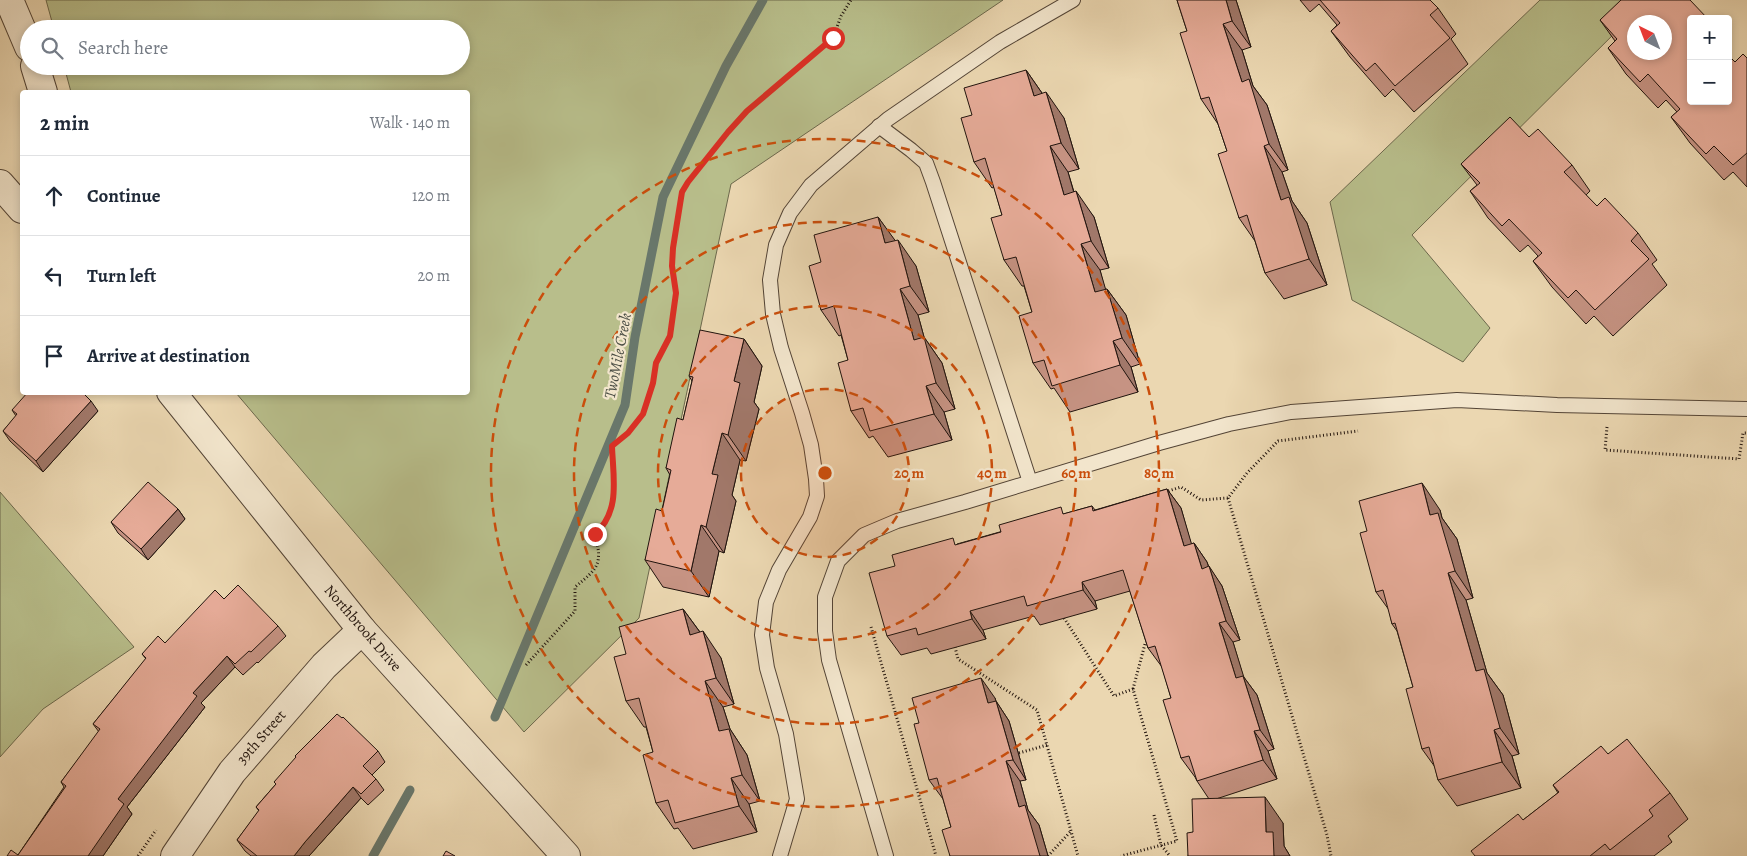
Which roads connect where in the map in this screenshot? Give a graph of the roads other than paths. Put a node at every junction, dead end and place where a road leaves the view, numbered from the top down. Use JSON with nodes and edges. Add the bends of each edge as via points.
{"nodes":[{"id":1,"x":9,"y":0,"type":"edge"},
{"id":2,"x":1073,"y":0,"type":"edge"},
{"id":3,"x":20,"y":26,"type":"edge"},
{"id":4,"x":38,"y":75,"type":"edge"},
{"id":5,"x":42,"y":90,"type":"edge"},
{"id":6,"x":879,"y":126,"type":"junction"},
{"id":7,"x":0,"y":184,"type":"edge"},
{"id":8,"x":20,"y":207,"type":"edge"},
{"id":9,"x":172,"y":395,"type":"edge"},
{"id":10,"x":1747,"y":409,"type":"edge"},
{"id":11,"x":1030,"y":482,"type":"junction"},
{"id":12,"x":362,"y":630,"type":"junction"},
{"id":13,"x":175,"y":856,"type":"edge"},
{"id":14,"x":566,"y":856,"type":"edge"},
{"id":15,"x":780,"y":856,"type":"edge"},
{"id":16,"x":886,"y":856,"type":"edge"}],
"edges":[{"from":1,"to":3,"type":"street"},
{"from":2,"to":6,"type":"lane","via":[[1000,42]]},
{"from":4,"to":5,"type":"street"},
{"from":6,"to":11,"type":"lane","via":[[926,163]]},
{"from":6,"to":15,"type":"lane","via":[[811,185],[790,213],[776,245],[770,280],[781,348],[811,445],[817,496],[810,517],[779,570],[766,602],[762,635],[767,668],[786,734],[797,799]]},
{"from":7,"to":8,"type":"street"},
{"from":9,"to":12,"type":"street","name":"Northbrook Drive"},
{"from":10,"to":11,"type":"lane","via":[[1457,400],[1291,412],[1229,424]]},
{"from":11,"to":16,"type":"lane","via":[[897,521],[864,535],[838,561],[825,596],[824,630],[829,660]]},
{"from":12,"to":13,"type":"street","name":"39th Street","via":[[324,666],[232,772]]},
{"from":12,"to":14,"type":"street","name":"Northbrook Drive"}]}
